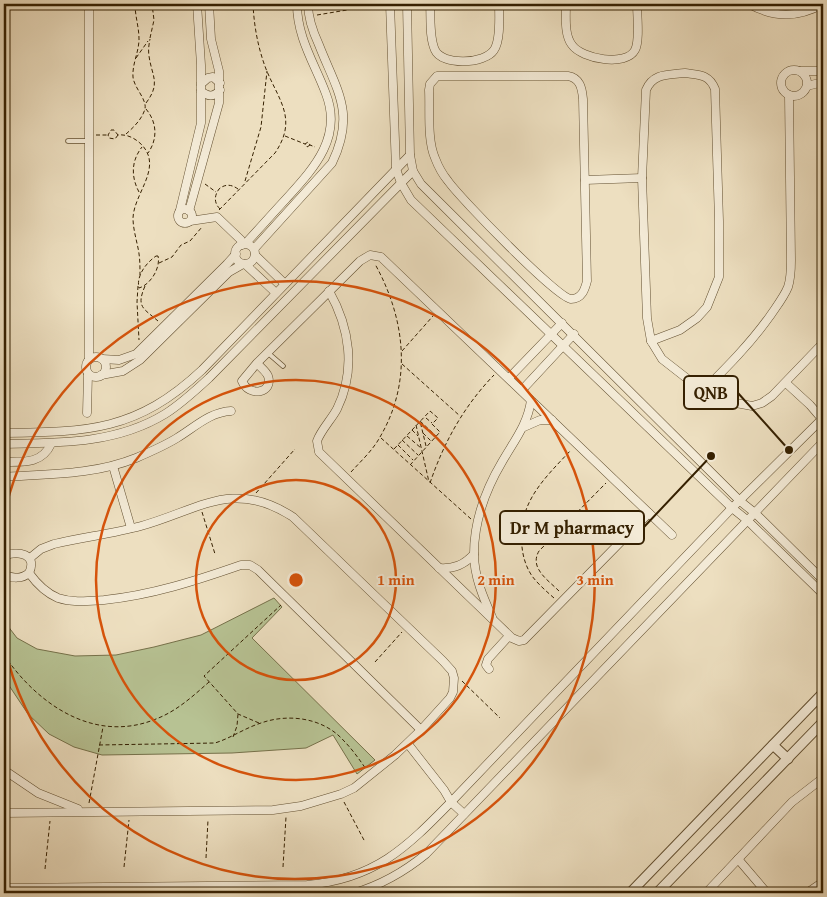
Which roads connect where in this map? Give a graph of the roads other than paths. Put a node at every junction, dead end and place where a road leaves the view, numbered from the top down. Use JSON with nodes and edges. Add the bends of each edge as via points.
{"nodes":[{"id":1,"x":89,"y":4,"type":"edge"},
{"id":2,"x":197,"y":4,"type":"edge"},
{"id":3,"x":209,"y":4,"type":"edge"},
{"id":4,"x":297,"y":4,"type":"edge"},
{"id":5,"x":308,"y":4,"type":"edge"},
{"id":6,"x":390,"y":4,"type":"edge"},
{"id":7,"x":406,"y":4,"type":"edge"},
{"id":8,"x":430,"y":4,"type":"edge"},
{"id":9,"x":499,"y":4,"type":"edge"},
{"id":10,"x":566,"y":4,"type":"edge"},
{"id":11,"x":637,"y":4,"type":"edge"},
{"id":12,"x":750,"y":4,"type":"edge"},
{"id":13,"x":823,"y":4,"type":"edge"},
{"id":14,"x":210,"y":28,"type":"junction"},
{"id":15,"x":198,"y":30,"type":"junction"},
{"id":16,"x":314,"y":33,"type":"junction"},
{"id":17,"x":302,"y":36,"type":"junction"},
{"id":18,"x":823,"y":70,"type":"edge"},
{"id":19,"x":800,"y":71,"type":"junction"},
{"id":20,"x":330,"y":73,"type":"junction"},
{"id":21,"x":318,"y":79,"type":"junction"},
{"id":22,"x":823,"y":82,"type":"edge"},
{"id":23,"x":220,"y":86,"type":"junction"},
{"id":24,"x":807,"y":86,"type":"junction"},
{"id":25,"x":201,"y":87,"type":"junction"},
{"id":26,"x":789,"y":95,"type":"junction"},
{"id":27,"x":89,"y":138,"type":"junction"},
{"id":28,"x":198,"y":140,"type":"junction"},
{"id":29,"x":68,"y":141,"type":"dead end"},
{"id":30,"x":207,"y":143,"type":"junction"},
{"id":31,"x":410,"y":155,"type":"junction"},
{"id":32,"x":314,"y":168,"type":"junction"},
{"id":33,"x":396,"y":170,"type":"junction"},
{"id":34,"x":413,"y":171,"type":"junction"},
{"id":35,"x":322,"y":175,"type":"junction"},
{"id":36,"x":642,"y":178,"type":"junction"},
{"id":37,"x":586,"y":180,"type":"junction"},
{"id":38,"x":196,"y":183,"type":"junction"},
{"id":39,"x":187,"y":184,"type":"junction"},
{"id":40,"x":401,"y":184,"type":"junction"},
{"id":41,"x":283,"y":202,"type":"junction"},
{"id":42,"x":291,"y":209,"type":"junction"},
{"id":43,"x":180,"y":210,"type":"junction"},
{"id":44,"x":189,"y":210,"type":"junction"},
{"id":45,"x":190,"y":221,"type":"junction"},
{"id":46,"x":260,"y":227,"type":"junction"},
{"id":47,"x":268,"y":234,"type":"junction"},
{"id":48,"x":243,"y":245,"type":"junction"},
{"id":49,"x":255,"y":252,"type":"junction"},
{"id":50,"x":236,"y":254,"type":"junction"},
{"id":51,"x":244,"y":264,"type":"junction"},
{"id":52,"x":226,"y":270,"type":"junction"},
{"id":53,"x":285,"y":284,"type":"junction"},
{"id":54,"x":329,"y":292,"type":"junction"},
{"id":55,"x":276,"y":293,"type":"junction"},
{"id":56,"x":562,"y":323,"type":"junction"},
{"id":57,"x":551,"y":334,"type":"junction"},
{"id":58,"x":574,"y":334,"type":"junction"},
{"id":59,"x":652,"y":341,"type":"junction"},
{"id":60,"x":823,"y":343,"type":"edge"},
{"id":61,"x":563,"y":346,"type":"junction"},
{"id":62,"x":268,"y":353,"type":"junction"},
{"id":63,"x":139,"y":355,"type":"junction"},
{"id":64,"x":89,"y":359,"type":"junction"},
{"id":65,"x":102,"y":359,"type":"junction"},
{"id":66,"x":257,"y":363,"type":"dead end"},
{"id":67,"x":283,"y":366,"type":"dead end"},
{"id":68,"x":202,"y":370,"type":"junction"},
{"id":69,"x":88,"y":374,"type":"junction"},
{"id":70,"x":101,"y":375,"type":"junction"},
{"id":71,"x":210,"y":378,"type":"junction"},
{"id":72,"x":510,"y":378,"type":"junction"},
{"id":73,"x":786,"y":383,"type":"junction"},
{"id":74,"x":522,"y":390,"type":"junction"},
{"id":75,"x":703,"y":391,"type":"junction"},
{"id":76,"x":531,"y":400,"type":"junction"},
{"id":77,"x":231,"y":411,"type":"dead end"},
{"id":78,"x":87,"y":413,"type":"dead end"},
{"id":79,"x":823,"y":419,"type":"edge"},
{"id":80,"x":552,"y":420,"type":"junction"},
{"id":81,"x":523,"y":428,"type":"junction"},
{"id":82,"x":4,"y":433,"type":"edge"},
{"id":83,"x":823,"y":442,"type":"edge"},
{"id":84,"x":4,"y":444,"type":"edge"},
{"id":85,"x":51,"y":444,"type":"junction"},
{"id":86,"x":4,"y":462,"type":"edge"},
{"id":87,"x":114,"y":466,"type":"junction"},
{"id":88,"x":4,"y":477,"type":"edge"},
{"id":89,"x":740,"y":501,"type":"junction"},
{"id":90,"x":732,"y":508,"type":"junction"},
{"id":91,"x":649,"y":513,"type":"junction"},
{"id":92,"x":755,"y":513,"type":"junction"},
{"id":93,"x":747,"y":520,"type":"junction"},
{"id":94,"x":131,"y":528,"type":"junction"},
{"id":95,"x":672,"y":535,"type":"dead end"},
{"id":96,"x":474,"y":554,"type":"junction"},
{"id":97,"x":4,"y":556,"type":"edge"},
{"id":98,"x":30,"y":558,"type":"junction"},
{"id":99,"x":439,"y":568,"type":"junction"},
{"id":100,"x":29,"y":573,"type":"junction"},
{"id":101,"x":4,"y":574,"type":"edge"},
{"id":102,"x":823,"y":580,"type":"edge"},
{"id":103,"x":823,"y":594,"type":"edge"},
{"id":104,"x":494,"y":621,"type":"junction"},
{"id":105,"x":509,"y":636,"type":"junction"},
{"id":106,"x":489,"y":670,"type":"dead end"},
{"id":107,"x":823,"y":693,"type":"edge"},
{"id":108,"x":822,"y":724,"type":"edge"},
{"id":109,"x":421,"y":730,"type":"junction"},
{"id":110,"x":408,"y":744,"type":"junction"},
{"id":111,"x":773,"y":745,"type":"junction"},
{"id":112,"x":788,"y":759,"type":"junction"},
{"id":113,"x":4,"y":770,"type":"edge"},
{"id":114,"x":823,"y":778,"type":"edge"},
{"id":115,"x":451,"y":802,"type":"junction"},
{"id":116,"x":87,"y":812,"type":"junction"},
{"id":117,"x":4,"y":813,"type":"edge"},
{"id":118,"x":464,"y":814,"type":"junction"},
{"id":119,"x":738,"y":859,"type":"junction"},
{"id":120,"x":823,"y":882,"type":"edge"},
{"id":121,"x":4,"y":888,"type":"edge"},
{"id":122,"x":354,"y":893,"type":"edge"},
{"id":123,"x":630,"y":893,"type":"edge"},
{"id":124,"x":657,"y":893,"type":"edge"},
{"id":125,"x":706,"y":893,"type":"edge"},
{"id":126,"x":767,"y":893,"type":"edge"},
{"id":127,"x":807,"y":893,"type":"edge"}],
"edges":[{"from":1,"to":27,"type":"street"},
{"from":2,"to":15,"type":"street"},
{"from":3,"to":14,"type":"street"},
{"from":4,"to":17,"type":"street"},
{"from":5,"to":16,"type":"street"},
{"from":6,"to":33,"type":"street"},
{"from":7,"to":31,"type":"street"},
{"from":8,"to":9,"type":"street","via":[[432,40],[439,56],[451,61],[469,61],[482,59],[494,50]]},
{"from":10,"to":11,"type":"street","via":[[568,40],[575,49],[594,59],[616,59],[635,51]]},
{"from":12,"to":13,"type":"street","via":[[785,16]]},
{"from":14,"to":15,"type":"street"},
{"from":14,"to":23,"type":"street"},
{"from":15,"to":25,"type":"street"},
{"from":16,"to":17,"type":"street"},
{"from":16,"to":20,"type":"street"},
{"from":17,"to":21,"type":"street"},
{"from":18,"to":19,"type":"street"},
{"from":19,"to":24,"type":"street","via":[[807,80]]},
{"from":19,"to":26,"type":"street","via":[[790,71],[782,78],[782,88]]},
{"from":20,"to":21,"type":"street"},
{"from":20,"to":35,"type":"street","via":[[342,103],[343,134],[332,163]]},
{"from":21,"to":32,"type":"street","via":[[330,108],[330,122],[329,136]]},
{"from":22,"to":24,"type":"street"},
{"from":23,"to":25,"type":"street","via":[[212,77]]},
{"from":23,"to":25,"type":"street","via":[[209,96]]},
{"from":23,"to":30,"type":"street","via":[[216,117]]},
{"from":24,"to":26,"type":"street","via":[[800,95]]},
{"from":25,"to":28,"type":"street"},
{"from":26,"to":75,"type":"street","via":[[791,260],[788,287],[759,331]]},
{"from":27,"to":29,"type":"lane"},
{"from":27,"to":64,"type":"street"},
{"from":28,"to":30,"type":"street"},
{"from":28,"to":39,"type":"street"},
{"from":30,"to":38,"type":"street"},
{"from":31,"to":33,"type":"street"},
{"from":31,"to":34,"type":"street"},
{"from":32,"to":35,"type":"street"},
{"from":32,"to":41,"type":"street"},
{"from":33,"to":40,"type":"street"},
{"from":33,"to":53,"type":"street"},
{"from":34,"to":40,"type":"street"},
{"from":34,"to":56,"type":"street","via":[[421,184]]},
{"from":35,"to":42,"type":"street"},
{"from":36,"to":37,"type":"street"},
{"from":36,"to":59,"type":"street","via":[[647,318]]},
{"from":36,"to":59,"type":"street","via":[[645,98],[649,83],[654,78],[685,73],[709,78],[715,89],[719,277],[707,307],[697,318],[687,326]]},
{"from":37,"to":37,"type":"street","via":[[582,88],[574,77],[438,76],[432,80],[429,90],[432,149],[447,180],[520,257],[569,299],[581,295],[587,281]]},
{"from":38,"to":39,"type":"street"},
{"from":38,"to":44,"type":"street"},
{"from":39,"to":43,"type":"street"},
{"from":40,"to":57,"type":"street","via":[[411,200]]},
{"from":40,"to":71,"type":"street"},
{"from":41,"to":42,"type":"street"},
{"from":41,"to":46,"type":"street"},
{"from":42,"to":47,"type":"street"},
{"from":43,"to":44,"type":"street"},
{"from":43,"to":45,"type":"street","via":[[180,222]]},
{"from":44,"to":45,"type":"street"},
{"from":45,"to":48,"type":"street","via":[[212,217],[222,220]]},
{"from":46,"to":47,"type":"street"},
{"from":46,"to":48,"type":"street"},
{"from":47,"to":49,"type":"street"},
{"from":48,"to":49,"type":"street","via":[[250,245]]},
{"from":48,"to":50,"type":"street"},
{"from":49,"to":51,"type":"street","via":[[251,262]]},
{"from":49,"to":53,"type":"street"},
{"from":50,"to":51,"type":"street","via":[[238,261]]},
{"from":50,"to":52,"type":"street"},
{"from":51,"to":52,"type":"street"},
{"from":51,"to":55,"type":"street"},
{"from":52,"to":63,"type":"street"},
{"from":53,"to":55,"type":"street"},
{"from":54,"to":62,"type":"street"},
{"from":54,"to":72,"type":"street","via":[[360,260],[370,255],[381,257]]},
{"from":54,"to":99,"type":"street","via":[[346,333],[349,363],[338,406],[319,436],[317,447],[322,457]]},
{"from":55,"to":68,"type":"street"},
{"from":56,"to":57,"type":"street"},
{"from":56,"to":58,"type":"street"},
{"from":57,"to":61,"type":"street"},
{"from":57,"to":72,"type":"street"},
{"from":58,"to":61,"type":"street"},
{"from":58,"to":89,"type":"street"},
{"from":59,"to":75,"type":"street","via":[[662,359]]},
{"from":60,"to":73,"type":"street"},
{"from":61,"to":74,"type":"street"},
{"from":61,"to":90,"type":"street"},
{"from":62,"to":66,"type":"street"},
{"from":62,"to":67,"type":"lane"},
{"from":63,"to":65,"type":"street","via":[[119,360]]},
{"from":63,"to":70,"type":"street","via":[[122,371]]},
{"from":64,"to":65,"type":"street"},
{"from":64,"to":69,"type":"street","via":[[86,365]]},
{"from":65,"to":70,"type":"street","via":[[106,369]]},
{"from":68,"to":71,"type":"street"},
{"from":68,"to":82,"type":"street","via":[[163,401],[119,422],[71,431]]},
{"from":69,"to":70,"type":"street","via":[[94,377]]},
{"from":69,"to":78,"type":"street"},
{"from":71,"to":85,"type":"street","via":[[164,415],[137,428],[81,441]]},
{"from":72,"to":74,"type":"street"},
{"from":73,"to":75,"type":"street","via":[[762,403],[752,406],[720,400]]},
{"from":73,"to":79,"type":"street"},
{"from":74,"to":76,"type":"street"},
{"from":76,"to":80,"type":"street"},
{"from":76,"to":81,"type":"street"},
{"from":77,"to":87,"type":"street","via":[[212,415],[168,443]]},
{"from":79,"to":89,"type":"street"},
{"from":80,"to":81,"type":"street","via":[[540,420]]},
{"from":80,"to":91,"type":"street"},
{"from":81,"to":96,"type":"street","via":[[484,501]]},
{"from":83,"to":92,"type":"street"},
{"from":84,"to":85,"type":"street"},
{"from":85,"to":86,"type":"street","via":[[38,459]]},
{"from":87,"to":88,"type":"street"},
{"from":87,"to":94,"type":"street"},
{"from":89,"to":90,"type":"street"},
{"from":89,"to":92,"type":"street"},
{"from":90,"to":93,"type":"street"},
{"from":90,"to":115,"type":"street"},
{"from":91,"to":95,"type":"street"},
{"from":91,"to":105,"type":"street","via":[[524,640]]},
{"from":92,"to":93,"type":"street"},
{"from":92,"to":102,"type":"street"},
{"from":93,"to":103,"type":"street"},
{"from":93,"to":118,"type":"street"},
{"from":94,"to":98,"type":"street","via":[[54,544]]},
{"from":94,"to":109,"type":"street","via":[[227,498],[252,500],[276,507],[293,517],[452,672],[453,692]]},
{"from":96,"to":99,"type":"street","via":[[455,568]]},
{"from":96,"to":104,"type":"street","via":[[480,588]]},
{"from":97,"to":98,"type":"street","via":[[17,553]]},
{"from":98,"to":100,"type":"street"},
{"from":99,"to":104,"type":"street"},
{"from":100,"to":101,"type":"street","via":[[20,578]]},
{"from":100,"to":109,"type":"street","via":[[53,595],[85,602],[164,590],[250,565]]},
{"from":104,"to":105,"type":"street"},
{"from":105,"to":106,"type":"street","via":[[488,660]]},
{"from":107,"to":111,"type":"street"},
{"from":108,"to":112,"type":"street"},
{"from":109,"to":110,"type":"street"},
{"from":110,"to":115,"type":"street"},
{"from":110,"to":116,"type":"street","via":[[354,788],[315,803],[287,809]]},
{"from":111,"to":112,"type":"street"},
{"from":111,"to":123,"type":"street"},
{"from":112,"to":124,"type":"street"},
{"from":113,"to":116,"type":"street","via":[[38,794]]},
{"from":114,"to":119,"type":"street","via":[[792,802]]},
{"from":115,"to":118,"type":"street"},
{"from":115,"to":121,"type":"street","via":[[412,841],[388,859],[334,881],[307,885]]},
{"from":116,"to":117,"type":"street"},
{"from":118,"to":122,"type":"street","via":[[413,865],[384,882]]},
{"from":119,"to":125,"type":"street"},
{"from":119,"to":126,"type":"street"},
{"from":120,"to":127,"type":"street"}]}
